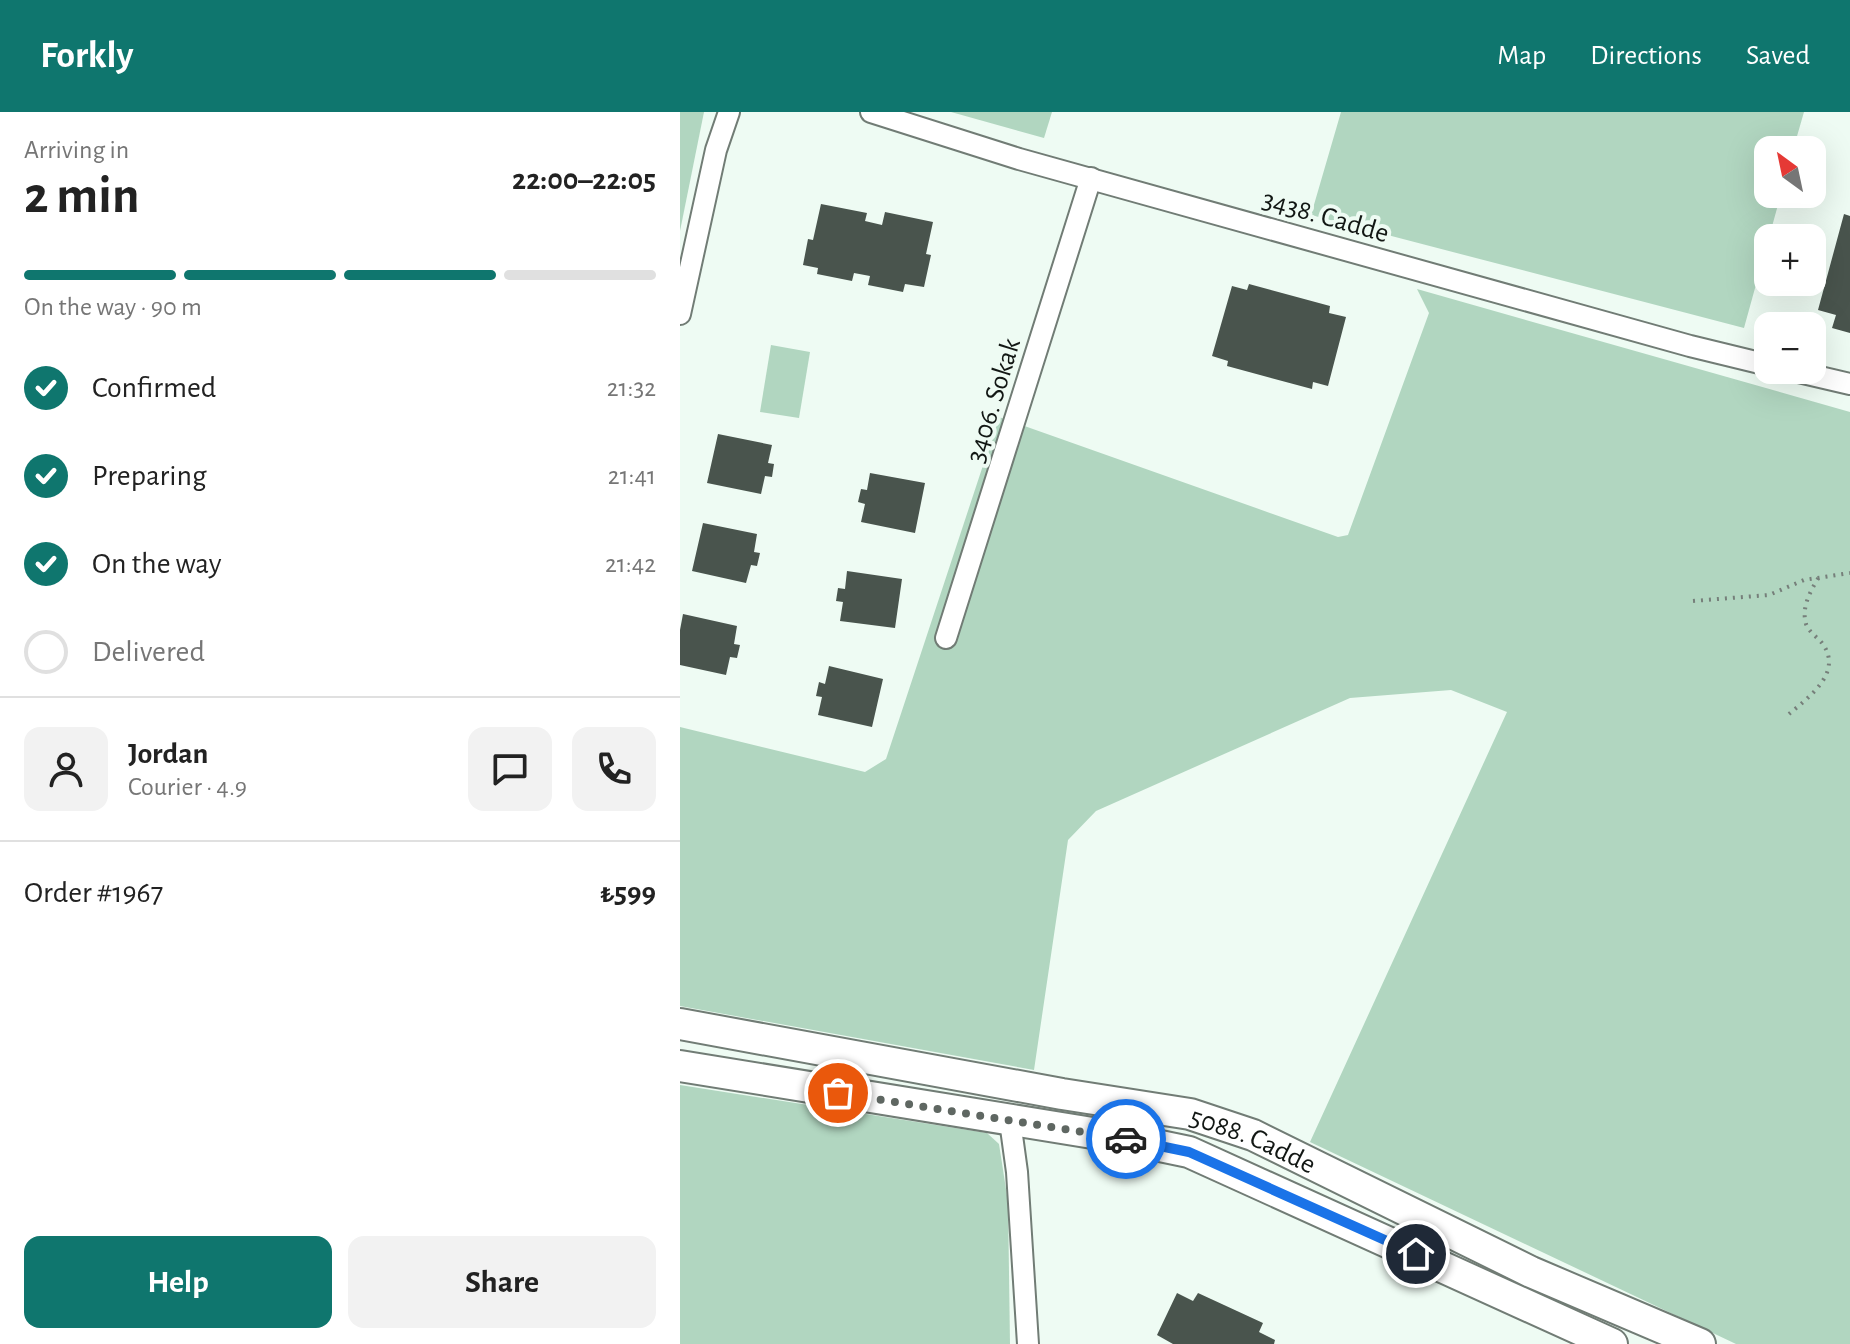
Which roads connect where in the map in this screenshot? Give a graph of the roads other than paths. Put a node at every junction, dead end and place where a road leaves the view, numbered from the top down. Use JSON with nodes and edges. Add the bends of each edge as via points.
{"nodes":[{"id":1,"x":729,"y":112,"type":"edge"},
{"id":2,"x":871,"y":112,"type":"edge"},
{"id":3,"x":1091,"y":178,"type":"junction"},
{"id":4,"x":680,"y":314,"type":"edge"},
{"id":5,"x":1754,"y":362,"type":"edge"},
{"id":6,"x":1826,"y":378,"type":"edge"},
{"id":7,"x":1850,"y":384,"type":"edge"},
{"id":8,"x":946,"y":638,"type":"dead end"},
{"id":9,"x":680,"y":1024,"type":"edge"},
{"id":10,"x":680,"y":1066,"type":"edge"},
{"id":11,"x":1010,"y":1121,"type":"junction"},
{"id":12,"x":1028,"y":1344,"type":"edge"},
{"id":13,"x":1612,"y":1344,"type":"edge"},
{"id":14,"x":1700,"y":1344,"type":"edge"}],
"edges":[{"from":1,"to":4,"type":"street"},
{"from":2,"to":3,"type":"street","name":"3438. Cadde"},
{"from":3,"to":5,"type":"street","name":"3438. Cadde"},
{"from":3,"to":8,"type":"street","name":"3406. Sokak"},
{"from":6,"to":7,"type":"street"},
{"from":9,"to":14,"type":"street","name":"5088. Cadde","via":[[1222,1123],[1531,1272]]},
{"from":10,"to":11,"type":"street","name":"5088. Cadde"},
{"from":11,"to":12,"type":"street"},
{"from":11,"to":13,"type":"street","name":"5088. Cadde","via":[[1189,1152]]}]}
